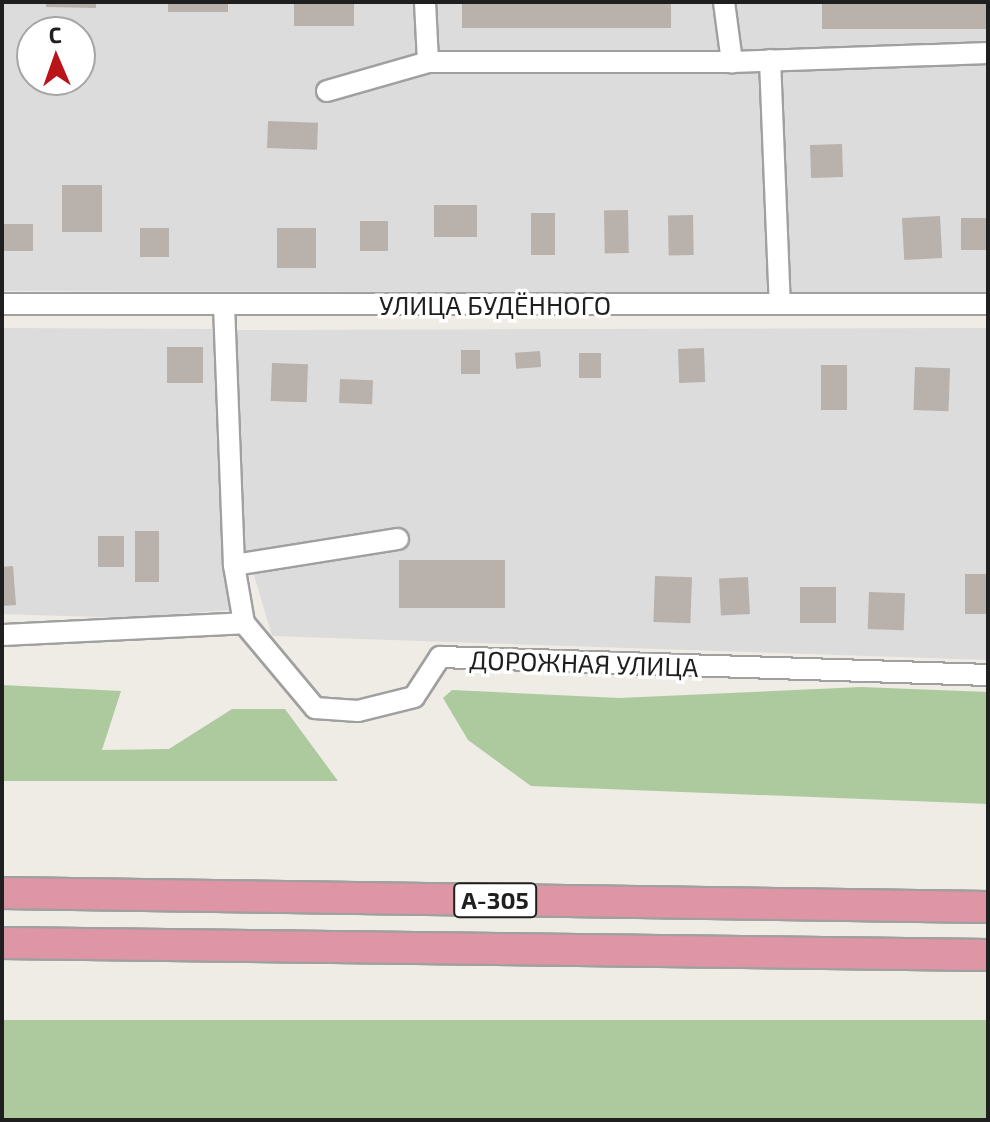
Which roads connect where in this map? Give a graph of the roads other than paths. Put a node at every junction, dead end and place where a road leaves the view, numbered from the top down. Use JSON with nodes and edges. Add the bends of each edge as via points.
{"nodes":[{"id":1,"x":425,"y":2,"type":"edge"},
{"id":2,"x":724,"y":2,"type":"edge"},
{"id":3,"x":988,"y":53,"type":"edge"},
{"id":4,"x":770,"y":60,"type":"junction"},
{"id":5,"x":428,"y":62,"type":"junction"},
{"id":6,"x":732,"y":62,"type":"junction"},
{"id":7,"x":327,"y":91,"type":"dead end"},
{"id":8,"x":2,"y":304,"type":"edge"},
{"id":9,"x":780,"y":304,"type":"junction"},
{"id":10,"x":988,"y":304,"type":"edge"},
{"id":11,"x":224,"y":305,"type":"junction"},
{"id":12,"x":398,"y":539,"type":"dead end"},
{"id":13,"x":234,"y":565,"type":"junction"},
{"id":14,"x":244,"y":623,"type":"junction"},
{"id":15,"x":2,"y":635,"type":"edge"},
{"id":16,"x":988,"y":675,"type":"edge"},
{"id":17,"x":2,"y":893,"type":"edge"},
{"id":18,"x":988,"y":907,"type":"edge"},
{"id":19,"x":2,"y":943,"type":"edge"},
{"id":20,"x":988,"y":955,"type":"edge"}],
"edges":[{"from":1,"to":5,"type":"street"},
{"from":2,"to":6,"type":"street"},
{"from":3,"to":4,"type":"street"},
{"from":4,"to":6,"type":"street"},
{"from":4,"to":9,"type":"street"},
{"from":5,"to":6,"type":"street"},
{"from":5,"to":7,"type":"street"},
{"from":8,"to":11,"type":"street","name":"УЛИЦА БУДЁННОГО"},
{"from":9,"to":10,"type":"street","name":"УЛИЦА БУДЁННОГО"},
{"from":9,"to":11,"type":"street","name":"УЛИЦА БУДЁННОГО"},
{"from":11,"to":13,"type":"street"},
{"from":12,"to":13,"type":"street"},
{"from":13,"to":14,"type":"street"},
{"from":14,"to":15,"type":"street"},
{"from":14,"to":16,"type":"street","name":"ДОРОЖНАЯ УЛИЦА","via":[[315,708],[344,710],[414,697],[440,657]]},
{"from":17,"to":18,"type":"highway","number":"А-305"},
{"from":19,"to":20,"type":"highway","number":"А-305"}]}
